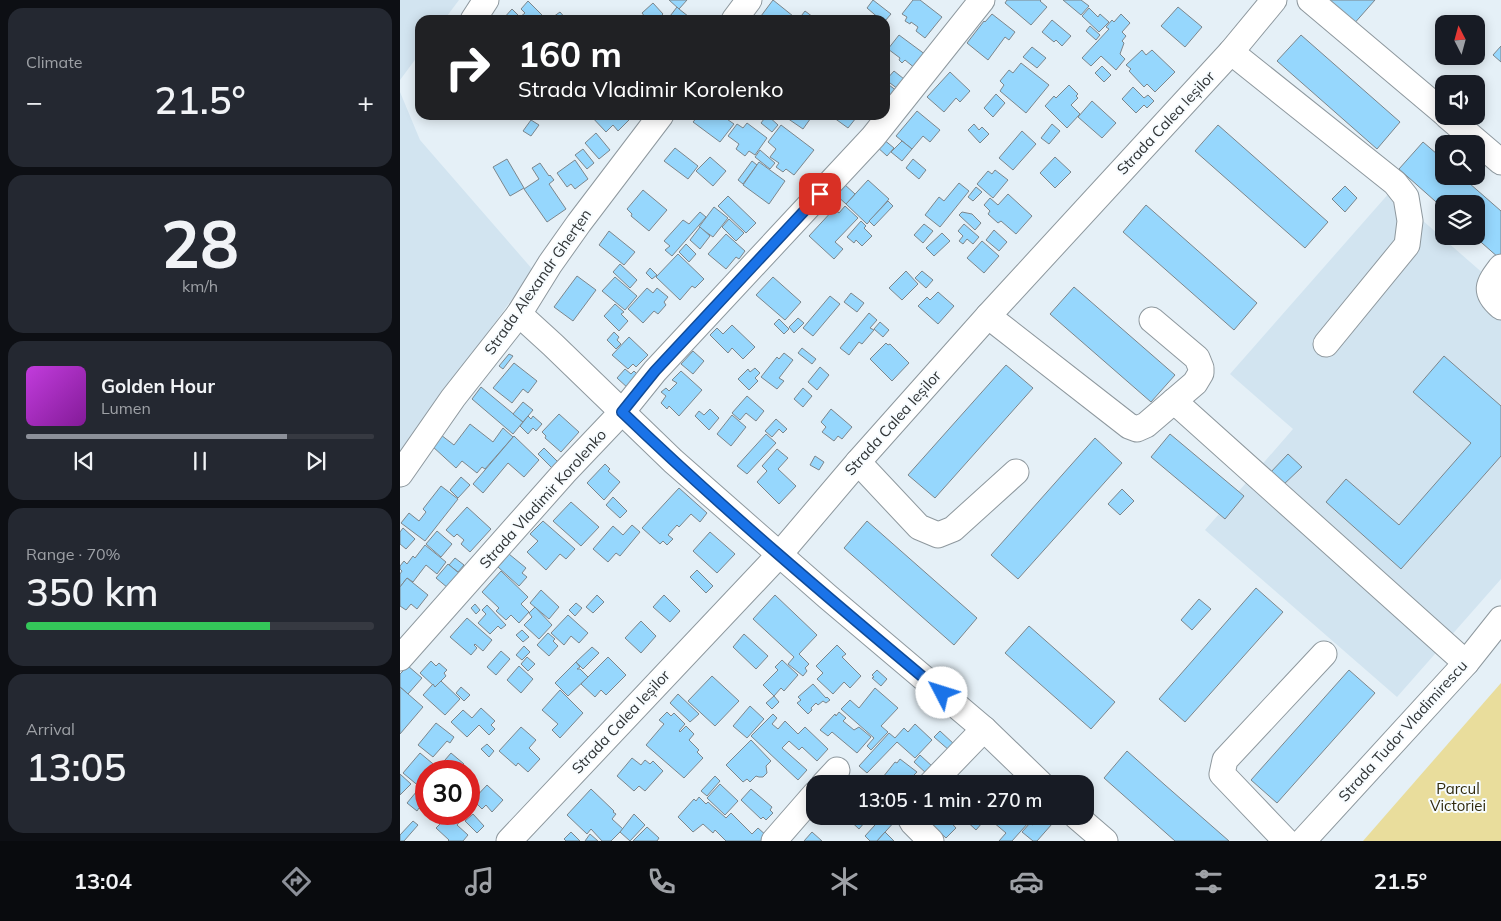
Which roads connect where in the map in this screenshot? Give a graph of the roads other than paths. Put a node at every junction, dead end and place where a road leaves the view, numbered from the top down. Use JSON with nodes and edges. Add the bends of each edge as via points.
{"nodes":[{"id":1,"x":486,"y":0,"type":"edge"},
{"id":2,"x":749,"y":0,"type":"edge"},
{"id":3,"x":982,"y":0,"type":"edge"},
{"id":4,"x":1274,"y":0,"type":"edge"},
{"id":5,"x":1310,"y":0,"type":"edge"},
{"id":6,"x":476,"y":15,"type":"edge"},
{"id":7,"x":738,"y":15,"type":"edge"},
{"id":8,"x":1231,"y":52,"type":"junction"},
{"id":9,"x":1435,"y":105,"type":"edge"},
{"id":10,"x":890,"y":116,"type":"edge"},
{"id":11,"x":658,"y":120,"type":"edge"},
{"id":12,"x":887,"y":120,"type":"edge"},
{"id":13,"x":1458,"y":125,"type":"edge"},
{"id":14,"x":1501,"y":162,"type":"edge"},
{"id":15,"x":1501,"y":266,"type":"edge"},
{"id":16,"x":1501,"y":307,"type":"edge"},
{"id":17,"x":519,"y":314,"type":"junction"},
{"id":18,"x":988,"y":316,"type":"junction"},
{"id":19,"x":1152,"y":320,"type":"dead end"},
{"id":20,"x":1326,"y":344,"type":"dead end"},
{"id":21,"x":1174,"y":400,"type":"junction"},
{"id":22,"x":622,"y":412,"type":"junction"},
{"id":23,"x":858,"y":462,"type":"junction"},
{"id":24,"x":1016,"y":472,"type":"dead end"},
{"id":25,"x":400,"y":474,"type":"edge"},
{"id":26,"x":780,"y":555,"type":"junction"},
{"id":27,"x":1501,"y":619,"type":"edge"},
{"id":28,"x":1324,"y":654,"type":"dead end"},
{"id":29,"x":400,"y":658,"type":"edge"},
{"id":30,"x":1466,"y":662,"type":"junction"},
{"id":31,"x":984,"y":729,"type":"junction"},
{"id":32,"x":940,"y":775,"type":"edge"},
{"id":33,"x":1032,"y":775,"type":"edge"},
{"id":34,"x":806,"y":804,"type":"edge"},
{"id":35,"x":915,"y":825,"type":"edge"},
{"id":36,"x":1086,"y":825,"type":"edge"},
{"id":37,"x":509,"y":841,"type":"edge"},
{"id":38,"x":774,"y":841,"type":"edge"},
{"id":39,"x":931,"y":841,"type":"edge"},
{"id":40,"x":1105,"y":841,"type":"edge"},
{"id":41,"x":1286,"y":841,"type":"edge"},
{"id":42,"x":1303,"y":841,"type":"edge"}],
"edges":[{"from":1,"to":6,"type":"street"},
{"from":2,"to":7,"type":"street"},
{"from":3,"to":10,"type":"street","name":"Strada Vladimir Korolenko"},
{"from":4,"to":8,"type":"street","name":"Strada Calea Ieșilor"},
{"from":5,"to":9,"type":"street"},
{"from":8,"to":18,"type":"street","name":"Strada Calea Ieșilor"},
{"from":8,"to":20,"type":"street","via":[[1395,183],[1406,197],[1410,221],[1407,245]]},
{"from":11,"to":17,"type":"street","name":"Strada Alexandr Gherțen","via":[[579,223]]},
{"from":12,"to":22,"type":"street","name":"Strada Vladimir Korolenko","via":[[655,371]]},
{"from":13,"to":14,"type":"street"},
{"from":15,"to":16,"type":"street","via":[[1489,284],[1494,301]]},
{"from":17,"to":22,"type":"street"},
{"from":17,"to":25,"type":"street","name":"Strada Alexandr Gherțen","via":[[453,398]]},
{"from":18,"to":21,"type":"street","via":[[1129,426],[1137,429],[1146,425]]},
{"from":18,"to":23,"type":"street","name":"Strada Calea Ieșilor"},
{"from":19,"to":21,"type":"street","via":[[1197,358],[1201,368],[1195,383]]},
{"from":21,"to":30,"type":"street"},
{"from":22,"to":26,"type":"street"},
{"from":22,"to":29,"type":"street","name":"Strada Vladimir Korolenko"},
{"from":23,"to":24,"type":"street","via":[[919,527],[938,535],[953,528]]},
{"from":23,"to":26,"type":"street","name":"Strada Calea Ieșilor"},
{"from":26,"to":31,"type":"street"},
{"from":26,"to":37,"type":"street","name":"Strada Calea Ieșilor"},
{"from":27,"to":30,"type":"street","name":"Strada Tudor Vladimirescu"},
{"from":28,"to":41,"type":"street","via":[[1225,760],[1222,774]]},
{"from":30,"to":42,"type":"street","name":"Strada Tudor Vladimirescu"},
{"from":31,"to":32,"type":"street"},
{"from":31,"to":33,"type":"street"},
{"from":34,"to":38,"type":"street"},
{"from":35,"to":39,"type":"street"},
{"from":36,"to":40,"type":"street"}]}
